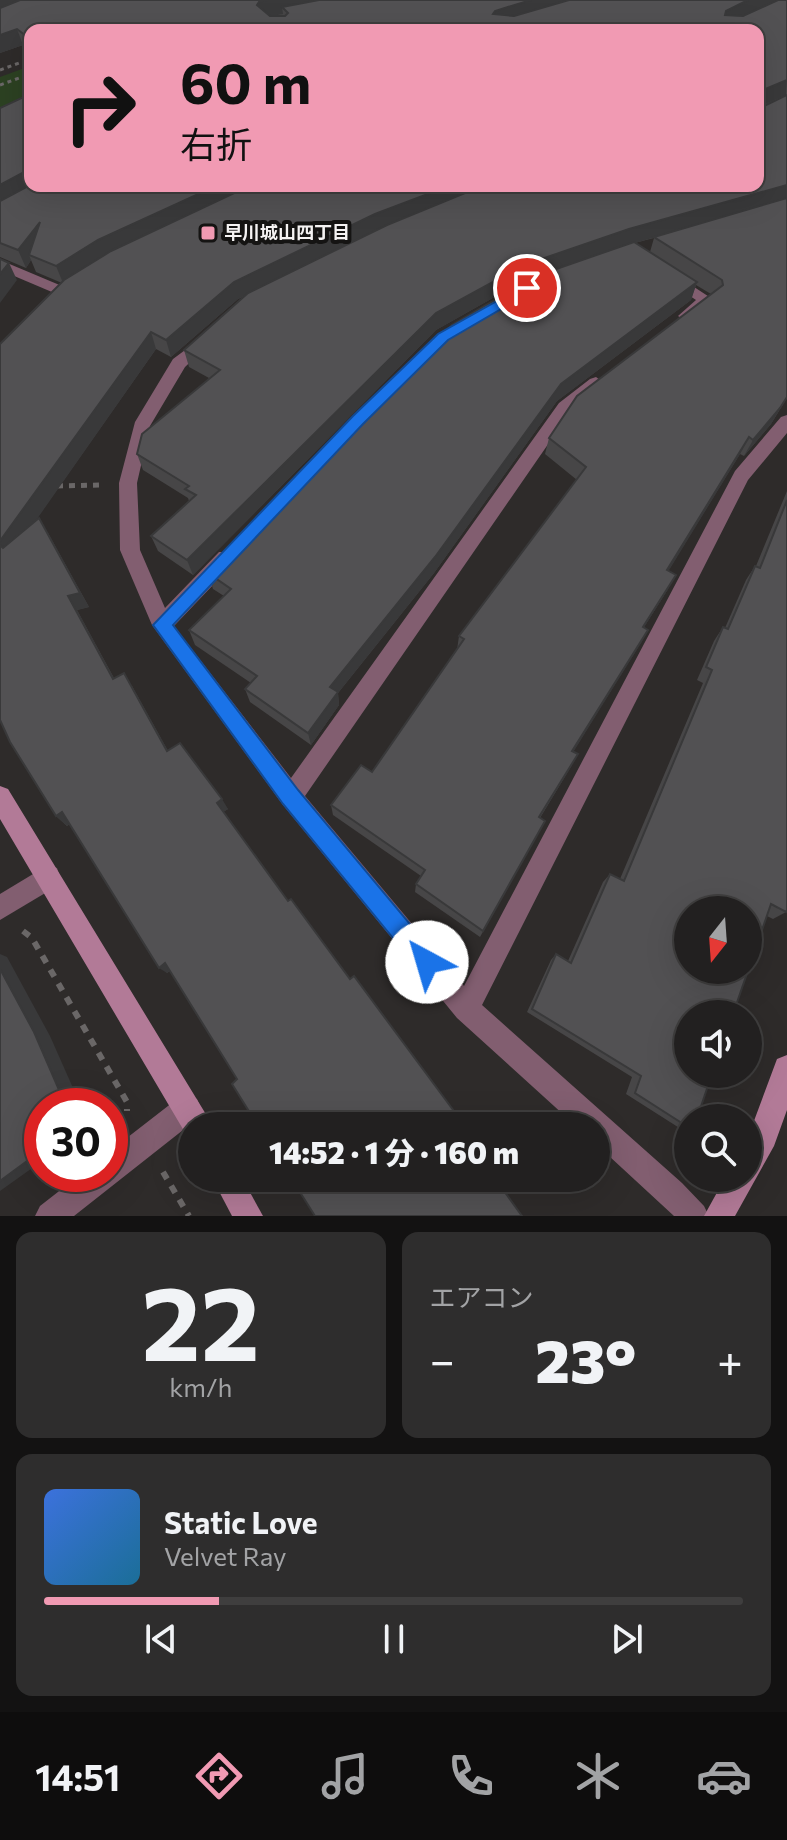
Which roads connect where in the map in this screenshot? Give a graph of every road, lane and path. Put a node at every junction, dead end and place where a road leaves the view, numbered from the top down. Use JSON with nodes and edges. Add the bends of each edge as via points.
{"nodes":[{"id":1,"x":24,"y":61,"type":"edge"},
{"id":2,"x":0,"y":70,"type":"edge"},
{"id":3,"x":24,"y":76,"type":"edge"},
{"id":4,"x":0,"y":85,"type":"edge"},
{"id":5,"x":0,"y":265,"type":"edge"},
{"id":6,"x":655,"y":268,"type":"edge"},
{"id":7,"x":65,"y":292,"type":"edge"},
{"id":8,"x":223,"y":324,"type":"edge"},
{"id":9,"x":671,"y":327,"type":"edge"},
{"id":10,"x":612,"y":371,"type":"edge"},
{"id":11,"x":787,"y":421,"type":"edge"},
{"id":12,"x":128,"y":483,"type":"junction"},
{"id":13,"x":43,"y":486,"type":"edge"},
{"id":14,"x":238,"y":545,"type":"edge"},
{"id":15,"x":162,"y":625,"type":"junction"},
{"id":16,"x":0,"y":797,"type":"edge"},
{"id":17,"x":291,"y":797,"type":"junction"},
{"id":18,"x":48,"y":877,"type":"junction"},
{"id":19,"x":1,"y":907,"type":"edge"},
{"id":20,"x":466,"y":1009,"type":"junction"},
{"id":21,"x":787,"y":1069,"type":"edge"},
{"id":22,"x":188,"y":1112,"type":"edge"},
{"id":23,"x":178,"y":1126,"type":"edge"},
{"id":24,"x":762,"y":1140,"type":"edge"},
{"id":25,"x":139,"y":1147,"type":"junction"},
{"id":26,"x":128,"y":1155,"type":"edge"},
{"id":27,"x":81,"y":1192,"type":"edge"},
{"id":28,"x":234,"y":1192,"type":"edge"},
{"id":29,"x":733,"y":1192,"type":"edge"},
{"id":30,"x":50,"y":1216,"type":"edge"},
{"id":31,"x":189,"y":1216,"type":"edge"},
{"id":32,"x":248,"y":1216,"type":"edge"},
{"id":33,"x":694,"y":1216,"type":"edge"},
{"id":34,"x":719,"y":1216,"type":"edge"}],
"edges":[{"from":1,"to":2,"type":"path"},
{"from":3,"to":4,"type":"path"},
{"from":5,"to":7,"type":"street"},
{"from":6,"to":9,"type":"street","via":[[706,300]]},
{"from":8,"to":12,"type":"street","via":[[179,363],[141,426]]},
{"from":10,"to":17,"type":"street","via":[[565,407]]},
{"from":11,"to":20,"type":"street","via":[[741,476]]},
{"from":12,"to":13,"type":"path"},
{"from":12,"to":15,"type":"street","via":[[130,550]]},
{"from":14,"to":15,"type":"street"},
{"from":15,"to":17,"type":"street"},
{"from":16,"to":18,"type":"street"},
{"from":17,"to":20,"type":"street"},
{"from":18,"to":19,"type":"street"},
{"from":18,"to":22,"type":"street"},
{"from":19,"to":25,"type":"path","via":[[32,938],[127,1102],[127,1126]]},
{"from":20,"to":33,"type":"street"},
{"from":21,"to":24,"type":"street"},
{"from":23,"to":25,"type":"street"},
{"from":25,"to":26,"type":"street"},
{"from":25,"to":31,"type":"path","via":[[164,1172]]},
{"from":27,"to":30,"type":"street"},
{"from":28,"to":32,"type":"street"},
{"from":29,"to":34,"type":"street"}]}
